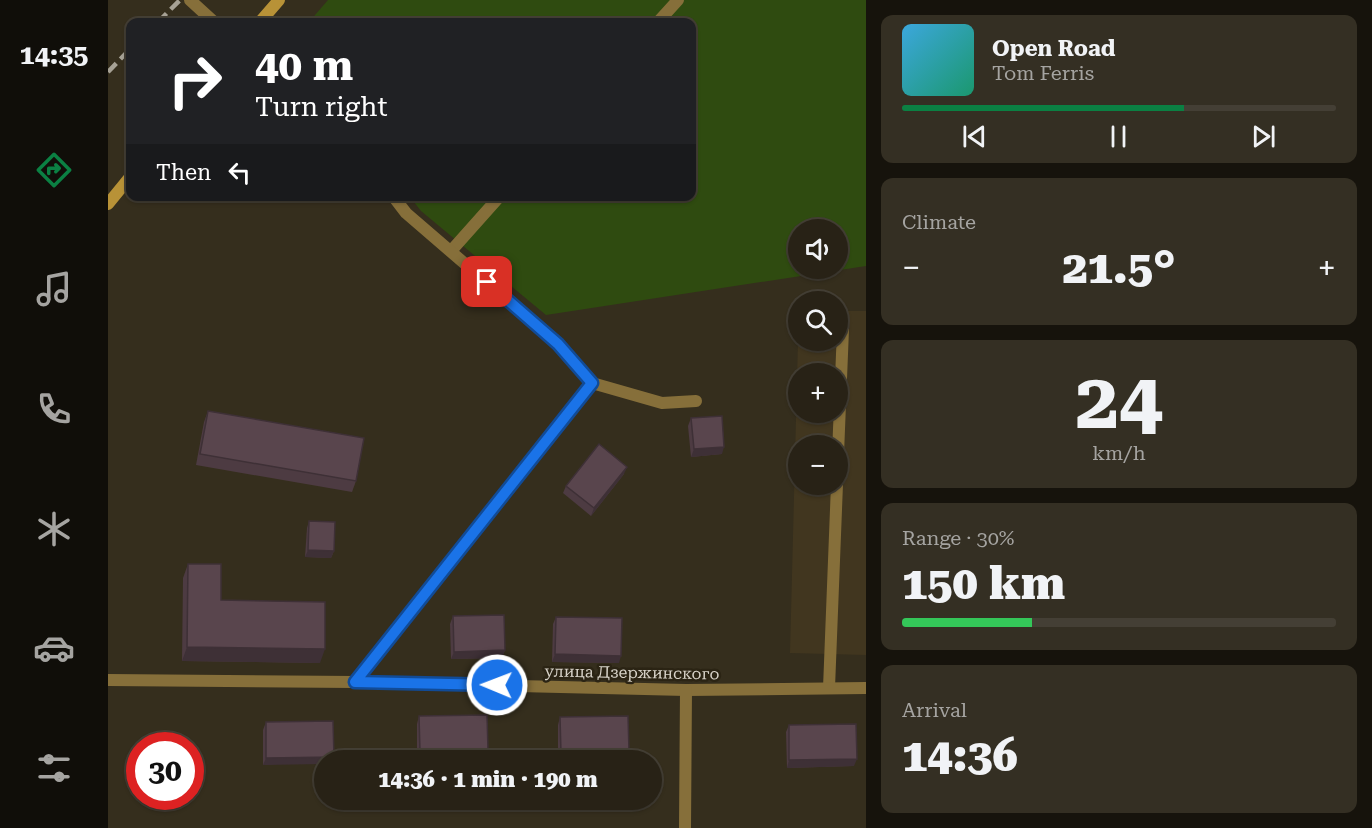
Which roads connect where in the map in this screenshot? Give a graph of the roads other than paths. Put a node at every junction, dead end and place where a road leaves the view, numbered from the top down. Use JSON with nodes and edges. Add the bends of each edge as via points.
{"nodes":[{"id":1,"x":190,"y":0,"type":"edge"},
{"id":2,"x":279,"y":0,"type":"edge"},
{"id":3,"x":678,"y":0,"type":"edge"},
{"id":4,"x":210,"y":18,"type":"edge"},
{"id":5,"x":264,"y":18,"type":"edge"},
{"id":6,"x":662,"y":18,"type":"edge"},
{"id":7,"x":126,"y":182,"type":"edge"},
{"id":8,"x":397,"y":201,"type":"edge"},
{"id":9,"x":496,"y":201,"type":"edge"},
{"id":10,"x":108,"y":204,"type":"edge"},
{"id":11,"x":452,"y":250,"type":"junction"},
{"id":12,"x":842,"y":351,"type":"edge"},
{"id":13,"x":592,"y":383,"type":"junction"},
{"id":14,"x":696,"y":401,"type":"dead end"},
{"id":15,"x":839,"y":435,"type":"edge"},
{"id":16,"x":837,"y":495,"type":"edge"},
{"id":17,"x":108,"y":680,"type":"edge"},
{"id":18,"x":355,"y":682,"type":"junction"},
{"id":19,"x":829,"y":688,"type":"junction"},
{"id":20,"x":866,"y":688,"type":"edge"},
{"id":21,"x":686,"y":690,"type":"junction"},
{"id":22,"x":685,"y":828,"type":"edge"}],
"edges":[{"from":1,"to":4,"type":"street"},
{"from":2,"to":5,"type":"main road"},
{"from":3,"to":6,"type":"street"},
{"from":7,"to":10,"type":"main road"},
{"from":8,"to":11,"type":"street"},
{"from":9,"to":11,"type":"street"},
{"from":11,"to":13,"type":"street","via":[[558,344]]},
{"from":12,"to":15,"type":"street"},
{"from":13,"to":14,"type":"street","via":[[663,403]]},
{"from":13,"to":18,"type":"street"},
{"from":16,"to":19,"type":"street"},
{"from":17,"to":18,"type":"street","name":"улица Дзержинского"},
{"from":18,"to":21,"type":"street","name":"улица Дзержинского"},
{"from":19,"to":20,"type":"street","name":"улица Дзержинского"},
{"from":19,"to":21,"type":"street","name":"улица Дзержинского"},
{"from":21,"to":22,"type":"street"}]}
